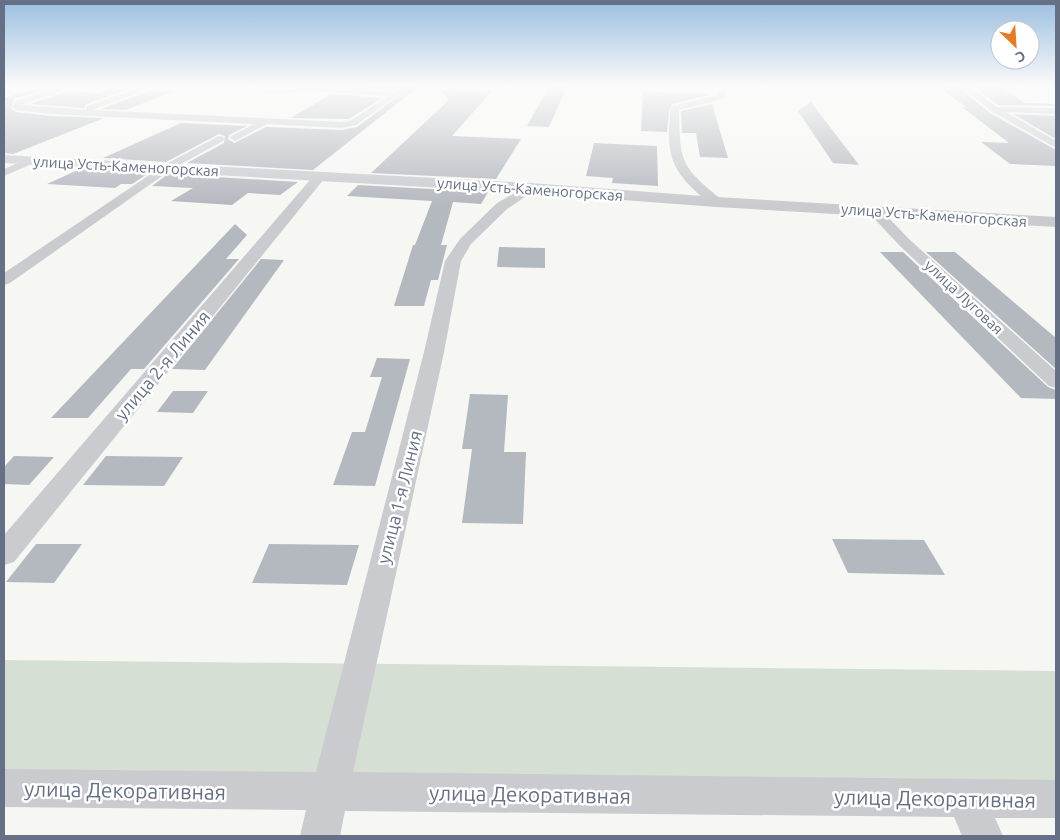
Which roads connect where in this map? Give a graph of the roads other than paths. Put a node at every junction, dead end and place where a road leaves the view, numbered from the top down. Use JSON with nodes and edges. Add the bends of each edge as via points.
{"nodes":[{"id":1,"x":256,"y":126,"type":"edge"},
{"id":2,"x":675,"y":126,"type":"edge"},
{"id":3,"x":1024,"y":126,"type":"edge"},
{"id":4,"x":235,"y":138,"type":"dead end"},
{"id":5,"x":219,"y":139,"type":"dead end"},
{"id":6,"x":1056,"y":145,"type":"edge"},
{"id":7,"x":4,"y":159,"type":"edge"},
{"id":8,"x":30,"y":160,"type":"junction"},
{"id":9,"x":168,"y":167,"type":"junction"},
{"id":10,"x":4,"y":174,"type":"edge"},
{"id":11,"x":320,"y":176,"type":"junction"},
{"id":12,"x":530,"y":188,"type":"junction"},
{"id":13,"x":716,"y":202,"type":"junction"},
{"id":14,"x":874,"y":210,"type":"junction"},
{"id":15,"x":1056,"y":222,"type":"edge"},
{"id":16,"x":4,"y":280,"type":"edge"},
{"id":17,"x":1056,"y":382,"type":"edge"},
{"id":18,"x":4,"y":554,"type":"edge"},
{"id":19,"x":4,"y":788,"type":"edge"},
{"id":20,"x":331,"y":792,"type":"junction"},
{"id":21,"x":965,"y":798,"type":"junction"},
{"id":22,"x":1056,"y":799,"type":"edge"},
{"id":23,"x":320,"y":836,"type":"edge"},
{"id":24,"x":983,"y":836,"type":"edge"}],
"edges":[{"from":1,"to":4,"type":"street"},
{"from":2,"to":13,"type":"street","via":[[674,152],[681,166],[691,180]]},
{"from":3,"to":6,"type":"street"},
{"from":5,"to":9,"type":"street"},
{"from":7,"to":8,"type":"street","name":"улица Усть-Каменогорская"},
{"from":8,"to":9,"type":"street","name":"улица Усть-Каменогорская"},
{"from":8,"to":10,"type":"street"},
{"from":9,"to":11,"type":"street","name":"улица Усть-Каменогорская"},
{"from":9,"to":16,"type":"street"},
{"from":11,"to":12,"type":"street","name":"улица Усть-Каменогорская"},
{"from":11,"to":18,"type":"street","name":"улица 2-я Линия"},
{"from":12,"to":13,"type":"street","name":"улица Усть-Каменогорская"},
{"from":12,"to":20,"type":"street","name":"улица 1-я Линия","via":[[502,206],[466,242],[454,260]]},
{"from":13,"to":14,"type":"street","name":"улица Усть-Каменогорская"},
{"from":14,"to":15,"type":"street","name":"улица Усть-Каменогорская"},
{"from":14,"to":17,"type":"street","name":"улица Луговая","via":[[905,243]]},
{"from":19,"to":20,"type":"street","name":"улица Декоративная"},
{"from":20,"to":21,"type":"street","name":"улица Декоративная"},
{"from":20,"to":23,"type":"street","name":"улица 1-я Линия"},
{"from":21,"to":22,"type":"street","name":"улица Декоративная"},
{"from":21,"to":24,"type":"street"}]}
